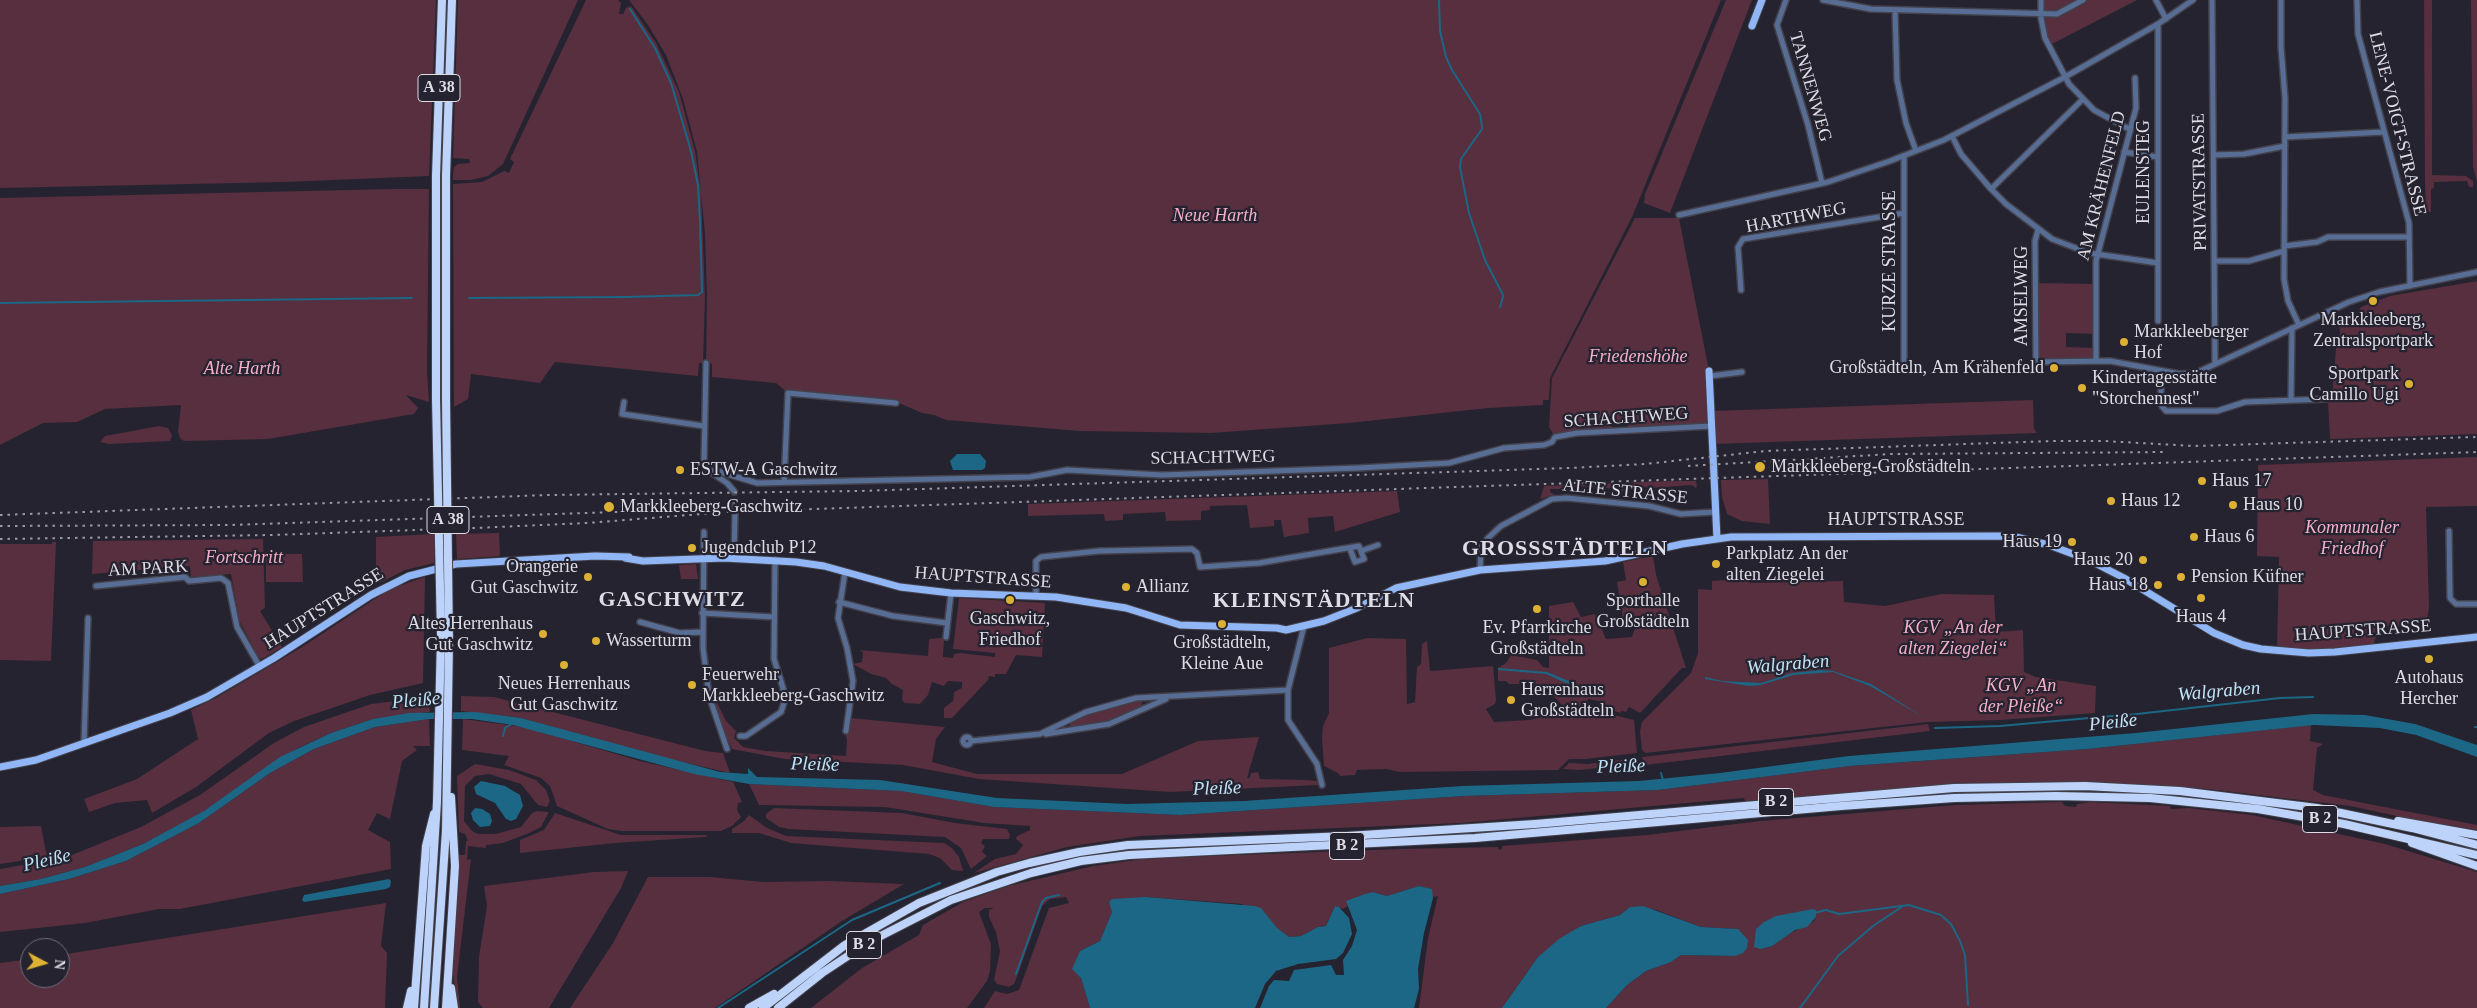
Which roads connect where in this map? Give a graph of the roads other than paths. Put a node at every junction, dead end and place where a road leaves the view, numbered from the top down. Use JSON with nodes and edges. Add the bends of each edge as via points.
{"nodes":[{"id":1,"x":442,"y":0,"type":"edge"},
{"id":2,"x":452,"y":0,"type":"edge"},
{"id":3,"x":1762,"y":0,"type":"edge"},
{"id":4,"x":1786,"y":0,"type":"edge"},
{"id":5,"x":1824,"y":0,"type":"edge"},
{"id":6,"x":2041,"y":0,"type":"edge"},
{"id":7,"x":2083,"y":0,"type":"edge"},
{"id":8,"x":2156,"y":0,"type":"edge"},
{"id":9,"x":2193,"y":0,"type":"edge"},
{"id":10,"x":2212,"y":0,"type":"edge"},
{"id":11,"x":2281,"y":0,"type":"edge"},
{"id":12,"x":2358,"y":0,"type":"edge"},
{"id":13,"x":1895,"y":11,"type":"junction"},
{"id":14,"x":2041,"y":13,"type":"junction"},
{"id":15,"x":2166,"y":19,"type":"junction"},
{"id":16,"x":2158,"y":24,"type":"junction"},
{"id":17,"x":1752,"y":26,"type":"dead end"},
{"id":18,"x":2066,"y":77,"type":"junction"},
{"id":19,"x":2135,"y":78,"type":"dead end"},
{"id":20,"x":2082,"y":100,"type":"junction"},
{"id":21,"x":2129,"y":128,"type":"junction"},
{"id":22,"x":2384,"y":132,"type":"junction"},
{"id":23,"x":1952,"y":136,"type":"junction"},
{"id":24,"x":2285,"y":137,"type":"junction"},
{"id":25,"x":2285,"y":146,"type":"junction"},
{"id":26,"x":1916,"y":151,"type":"junction"},
{"id":27,"x":2124,"y":152,"type":"junction"},
{"id":28,"x":2214,"y":155,"type":"junction"},
{"id":29,"x":1904,"y":156,"type":"junction"},
{"id":30,"x":2158,"y":157,"type":"junction"},
{"id":31,"x":1822,"y":183,"type":"junction"},
{"id":32,"x":1991,"y":189,"type":"junction"},
{"id":33,"x":1904,"y":213,"type":"junction"},
{"id":34,"x":1680,"y":215,"type":"dead end"},
{"id":35,"x":2038,"y":230,"type":"junction"},
{"id":36,"x":2409,"y":237,"type":"junction"},
{"id":37,"x":2284,"y":249,"type":"junction"},
{"id":38,"x":2097,"y":254,"type":"junction"},
{"id":39,"x":2215,"y":261,"type":"junction"},
{"id":40,"x":2158,"y":263,"type":"junction"},
{"id":41,"x":2477,"y":272,"type":"edge"},
{"id":42,"x":2410,"y":286,"type":"junction"},
{"id":43,"x":1741,"y":290,"type":"dead end"},
{"id":44,"x":2158,"y":321,"type":"dead end"},
{"id":45,"x":2299,"y":325,"type":"junction"},
{"id":46,"x":2292,"y":328,"type":"junction"},
{"id":47,"x":2096,"y":361,"type":"junction"},
{"id":48,"x":706,"y":363,"type":"dead end"},
{"id":49,"x":2215,"y":364,"type":"junction"},
{"id":50,"x":1904,"y":367,"type":"dead end"},
{"id":51,"x":2161,"y":371,"type":"junction"},
{"id":52,"x":1742,"y":372,"type":"dead end"},
{"id":53,"x":1709,"y":373,"type":"joint"},
{"id":54,"x":2326,"y":399,"type":"dead end"},
{"id":55,"x":2291,"y":400,"type":"junction"},
{"id":56,"x":624,"y":402,"type":"dead end"},
{"id":57,"x":896,"y":403,"type":"dead end"},
{"id":58,"x":704,"y":426,"type":"junction"},
{"id":59,"x":1712,"y":426,"type":"junction"},
{"id":60,"x":709,"y":471,"type":"junction"},
{"id":61,"x":784,"y":482,"type":"junction"},
{"id":62,"x":734,"y":491,"type":"dead end"},
{"id":63,"x":1715,"y":512,"type":"junction"},
{"id":64,"x":735,"y":514,"type":"dead end"},
{"id":65,"x":2449,"y":531,"type":"dead end"},
{"id":66,"x":704,"y":532,"type":"dead end"},
{"id":67,"x":1717,"y":539,"type":"junction"},
{"id":68,"x":1378,"y":545,"type":"dead end"},
{"id":69,"x":1350,"y":549,"type":"junction"},
{"id":70,"x":1361,"y":551,"type":"junction"},
{"id":71,"x":704,"y":558,"type":"junction"},
{"id":72,"x":734,"y":558,"type":"junction"},
{"id":73,"x":774,"y":560,"type":"junction"},
{"id":74,"x":1480,"y":570,"type":"junction"},
{"id":75,"x":845,"y":572,"type":"junction"},
{"id":76,"x":96,"y":586,"type":"dead end"},
{"id":77,"x":951,"y":593,"type":"junction"},
{"id":78,"x":1036,"y":595,"type":"junction"},
{"id":79,"x":839,"y":602,"type":"junction"},
{"id":80,"x":2477,"y":604,"type":"edge"},
{"id":81,"x":702,"y":613,"type":"junction"},
{"id":82,"x":774,"y":617,"type":"junction"},
{"id":83,"x":88,"y":618,"type":"dead end"},
{"id":84,"x":640,"y":622,"type":"dead end"},
{"id":85,"x":948,"y":623,"type":"junction"},
{"id":86,"x":1302,"y":627,"type":"junction"},
{"id":87,"x":702,"y":632,"type":"junction"},
{"id":88,"x":2477,"y":637,"type":"edge"},
{"id":89,"x":946,"y":638,"type":"dead end"},
{"id":90,"x":260,"y":667,"type":"junction"},
{"id":91,"x":1288,"y":690,"type":"junction"},
{"id":92,"x":1171,"y":697,"type":"junction"},
{"id":93,"x":846,"y":731,"type":"dead end"},
{"id":94,"x":1040,"y":734,"type":"junction"},
{"id":95,"x":740,"y":736,"type":"dead end"},
{"id":96,"x":972,"y":741,"type":"dead end"},
{"id":97,"x":84,"y":743,"type":"junction"},
{"id":98,"x":727,"y":750,"type":"dead end"},
{"id":99,"x":0,"y":767,"type":"edge"},
{"id":100,"x":448,"y":778,"type":"junction"},
{"id":101,"x":1322,"y":785,"type":"dead end"},
{"id":102,"x":438,"y":802,"type":"junction"},
{"id":103,"x":2361,"y":817,"type":"junction"},
{"id":104,"x":2382,"y":831,"type":"junction"},
{"id":105,"x":2477,"y":835,"type":"edge"},
{"id":106,"x":2477,"y":845,"type":"edge"},
{"id":107,"x":2477,"y":855,"type":"edge"},
{"id":108,"x":2477,"y":866,"type":"edge"},
{"id":109,"x":418,"y":955,"type":"junction"},
{"id":110,"x":449,"y":960,"type":"junction"},
{"id":111,"x":787,"y":987,"type":"junction"},
{"id":112,"x":798,"y":991,"type":"junction"},
{"id":113,"x":407,"y":1008,"type":"edge"},
{"id":114,"x":414,"y":1008,"type":"edge"},
{"id":115,"x":424,"y":1008,"type":"edge"},
{"id":116,"x":434,"y":1008,"type":"edge"},
{"id":117,"x":446,"y":1008,"type":"edge"},
{"id":118,"x":454,"y":1008,"type":"edge"},
{"id":119,"x":749,"y":1008,"type":"edge"},
{"id":120,"x":763,"y":1008,"type":"edge"},
{"id":121,"x":778,"y":1008,"type":"edge"},
{"id":122,"x":784,"y":1008,"type":"edge"}],
"edges":[{"from":1,"to":102,"type":"highway","number":"A 38","bridge":true,"via":[[436,176],[436,399],[441,601]]},
{"from":2,"to":100,"type":"highway","number":"A 38","bridge":true,"via":[[446,176]]},
{"from":3,"to":17,"type":"main road"},
{"from":4,"to":31,"type":"street","name":"TANNENWEG","via":[[1777,26]]},
{"from":5,"to":13,"type":"street"},
{"from":6,"to":14,"type":"street"},
{"from":7,"to":14,"type":"street","via":[[2057,14]]},
{"from":8,"to":15,"type":"street"},
{"from":9,"to":15,"type":"street"},
{"from":10,"to":28,"type":"street","name":"PRIVATSTRASSE"},
{"from":11,"to":24,"type":"street"},
{"from":12,"to":22,"type":"street","name":"LENE-VOIGT-STRASSE","via":[[2358,34]]},
{"from":13,"to":14,"type":"street"},
{"from":13,"to":26,"type":"street","via":[[1897,80]]},
{"from":14,"to":18,"type":"street","via":[[2048,45]]},
{"from":15,"to":16,"type":"street"},
{"from":16,"to":18,"type":"street"},
{"from":16,"to":30,"type":"street","name":"EULENSTEG"},
{"from":18,"to":20,"type":"street"},
{"from":18,"to":23,"type":"street"},
{"from":19,"to":21,"type":"street","name":"AM KRÄHENFELD","via":[[2136,108]]},
{"from":20,"to":21,"type":"street","via":[[2102,116]]},
{"from":20,"to":32,"type":"street"},
{"from":21,"to":27,"type":"street","name":"AM KRÄHENFELD"},
{"from":22,"to":24,"type":"street"},
{"from":22,"to":36,"type":"street","name":"LENE-VOIGT-STRASSE","via":[[2409,223]]},
{"from":23,"to":26,"type":"street"},
{"from":23,"to":32,"type":"street","via":[[1961,154]]},
{"from":24,"to":25,"type":"street"},
{"from":25,"to":28,"type":"street","via":[[2244,154]]},
{"from":25,"to":37,"type":"street"},
{"from":26,"to":29,"type":"street"},
{"from":27,"to":30,"type":"street"},
{"from":27,"to":38,"type":"street","name":"AM KRÄHENFELD"},
{"from":28,"to":39,"type":"street","name":"PRIVATSTRASSE"},
{"from":29,"to":31,"type":"street"},
{"from":29,"to":33,"type":"street","name":"KURZE STRASSE"},
{"from":30,"to":40,"type":"street","name":"EULENSTEG"},
{"from":31,"to":34,"type":"street"},
{"from":32,"to":35,"type":"street"},
{"from":33,"to":43,"type":"street","name":"HARTHWEG","via":[[1743,240],[1738,247]]},
{"from":33,"to":50,"type":"street","name":"KURZE STRASSE"},
{"from":35,"to":38,"type":"street","via":[[2064,245]]},
{"from":35,"to":47,"type":"street","name":"AMSELWEG","via":[[2035,241],[2036,362]]},
{"from":36,"to":37,"type":"street","via":[[2328,237]]},
{"from":36,"to":42,"type":"street","name":"LENE-VOIGT-STRASSE"},
{"from":37,"to":39,"type":"street","via":[[2249,261]]},
{"from":37,"to":45,"type":"street","via":[[2286,291]]},
{"from":38,"to":40,"type":"street"},
{"from":38,"to":47,"type":"street","name":"AM KRÄHENFELD"},
{"from":39,"to":49,"type":"street","name":"PRIVATSTRASSE"},
{"from":40,"to":44,"type":"street","name":"EULENSTEG"},
{"from":41,"to":42,"type":"street"},
{"from":42,"to":45,"type":"street","via":[[2349,302]]},
{"from":45,"to":46,"type":"street"},
{"from":46,"to":49,"type":"street"},
{"from":46,"to":55,"type":"street"},
{"from":47,"to":51,"type":"street"},
{"from":48,"to":58,"type":"street"},
{"from":49,"to":51,"type":"street","via":[[2189,374]]},
{"from":51,"to":55,"type":"street","via":[[2161,405],[2166,411],[2217,411],[2240,402]]},
{"from":52,"to":53,"type":"street"},
{"from":53,"to":59,"type":"main road"},
{"from":54,"to":55,"type":"street"},
{"from":56,"to":58,"type":"street","via":[[622,414]]},
{"from":57,"to":61,"type":"street","via":[[788,393]]},
{"from":58,"to":60,"type":"street","via":[[704,462]]},
{"from":59,"to":61,"type":"street","name":"SCHACHTWEG","via":[[1564,435],[1555,437],[1544,446],[1504,448],[1449,463],[1162,475],[1067,470],[1030,476]]},
{"from":59,"to":63,"type":"main road"},
{"from":60,"to":61,"type":"street","name":"SCHACHTWEG","via":[[757,482]]},
{"from":60,"to":62,"type":"street"},
{"from":63,"to":67,"type":"main road"},
{"from":63,"to":74,"type":"street","name":"ALTE STRASSE","via":[[1681,514],[1649,506],[1552,499],[1501,526],[1488,538],[1481,548]]},
{"from":64,"to":72,"type":"street"},
{"from":65,"to":80,"type":"street","via":[[2450,598],[2456,604]]},
{"from":66,"to":71,"type":"street"},
{"from":67,"to":74,"type":"main road","name":"HAUPTSTRASSE","via":[[1606,561]]},
{"from":67,"to":88,"type":"main road","name":"HAUPTSTRASSE","via":[[1772,535],[2016,537],[2049,545],[2104,567],[2214,633],[2261,649],[2335,652]]},
{"from":68,"to":70,"type":"street"},
{"from":69,"to":70,"type":"street","via":[[1359,546]]},
{"from":69,"to":70,"type":"street","via":[[1355,562],[1364,559]]},
{"from":69,"to":78,"type":"street","via":[[1259,563],[1200,567],[1197,553],[1192,549],[1094,551],[1041,557],[1036,561]]},
{"from":71,"to":72,"type":"main road","name":"HAUPTSTRASSE"},
{"from":71,"to":81,"type":"street"},
{"from":71,"to":90,"type":"main road","name":"HAUPTSTRASSE","via":[[656,561],[596,556],[456,564],[424,570],[371,595]]},
{"from":72,"to":73,"type":"main road","name":"HAUPTSTRASSE"},
{"from":73,"to":75,"type":"main road","name":"HAUPTSTRASSE"},
{"from":73,"to":82,"type":"street"},
{"from":74,"to":86,"type":"main road","name":"HAUPTSTRASSE","via":[[1396,588],[1356,608]]},
{"from":75,"to":77,"type":"main road","name":"HAUPTSTRASSE","via":[[900,587]]},
{"from":75,"to":79,"type":"street"},
{"from":76,"to":90,"type":"street","name":"AM PARK","via":[[185,577],[189,581],[221,578],[228,583],[237,627]]},
{"from":77,"to":78,"type":"main road","name":"HAUPTSTRASSE"},
{"from":77,"to":85,"type":"street"},
{"from":78,"to":86,"type":"main road","name":"HAUPTSTRASSE","via":[[1126,608],[1180,625]]},
{"from":79,"to":85,"type":"street","via":[[893,616]]},
{"from":79,"to":93,"type":"street","via":[[838,624],[847,648],[853,681]]},
{"from":81,"to":82,"type":"street"},
{"from":81,"to":87,"type":"street"},
{"from":82,"to":95,"type":"street","via":[[774,659],[784,703],[781,712],[746,736]]},
{"from":83,"to":97,"type":"street"},
{"from":84,"to":87,"type":"street","via":[[680,632]]},
{"from":85,"to":89,"type":"street"},
{"from":86,"to":91,"type":"street"},
{"from":87,"to":98,"type":"street","via":[[709,696]]},
{"from":90,"to":97,"type":"main road","name":"HAUPTSTRASSE","via":[[207,697],[170,713]]},
{"from":91,"to":92,"type":"street"},
{"from":91,"to":101,"type":"street","via":[[1288,720],[1317,764]]},
{"from":92,"to":94,"type":"street","via":[[1109,724]]},
{"from":92,"to":94,"type":"street","via":[[1136,698],[1109,704]]},
{"from":94,"to":96,"type":"street"},
{"from":97,"to":99,"type":"main road","name":"HAUPTSTRASSE","via":[[36,760]]},
{"from":100,"to":110,"type":"highway","via":[[455,846]]},
{"from":100,"to":116,"type":"highway","number":"A 38"},
{"from":102,"to":109,"type":"highway","via":[[426,846]]},
{"from":102,"to":115,"type":"highway","number":"A 38"},
{"from":103,"to":105,"type":"highway"},
{"from":103,"to":106,"type":"highway","number":"B 2"},
{"from":103,"to":111,"type":"highway","number":"B 2","via":[[2263,800],[2180,791],[2084,786],[1987,787],[1535,824],[1347,836],[1128,844],[1029,863],[935,896],[866,932]]},
{"from":104,"to":107,"type":"highway","number":"B 2"},
{"from":104,"to":108,"type":"highway"},
{"from":104,"to":112,"type":"highway","number":"B 2","via":[[2258,809],[2181,801],[2088,796],[2000,797],[1841,806],[1512,836],[1129,855],[1031,873],[951,900],[869,942]]},
{"from":109,"to":113,"type":"highway"},
{"from":109,"to":114,"type":"highway"},
{"from":110,"to":117,"type":"highway"},
{"from":110,"to":118,"type":"highway"},
{"from":111,"to":119,"type":"highway"},
{"from":111,"to":120,"type":"highway"},
{"from":112,"to":121,"type":"highway"},
{"from":112,"to":122,"type":"highway"}]}
